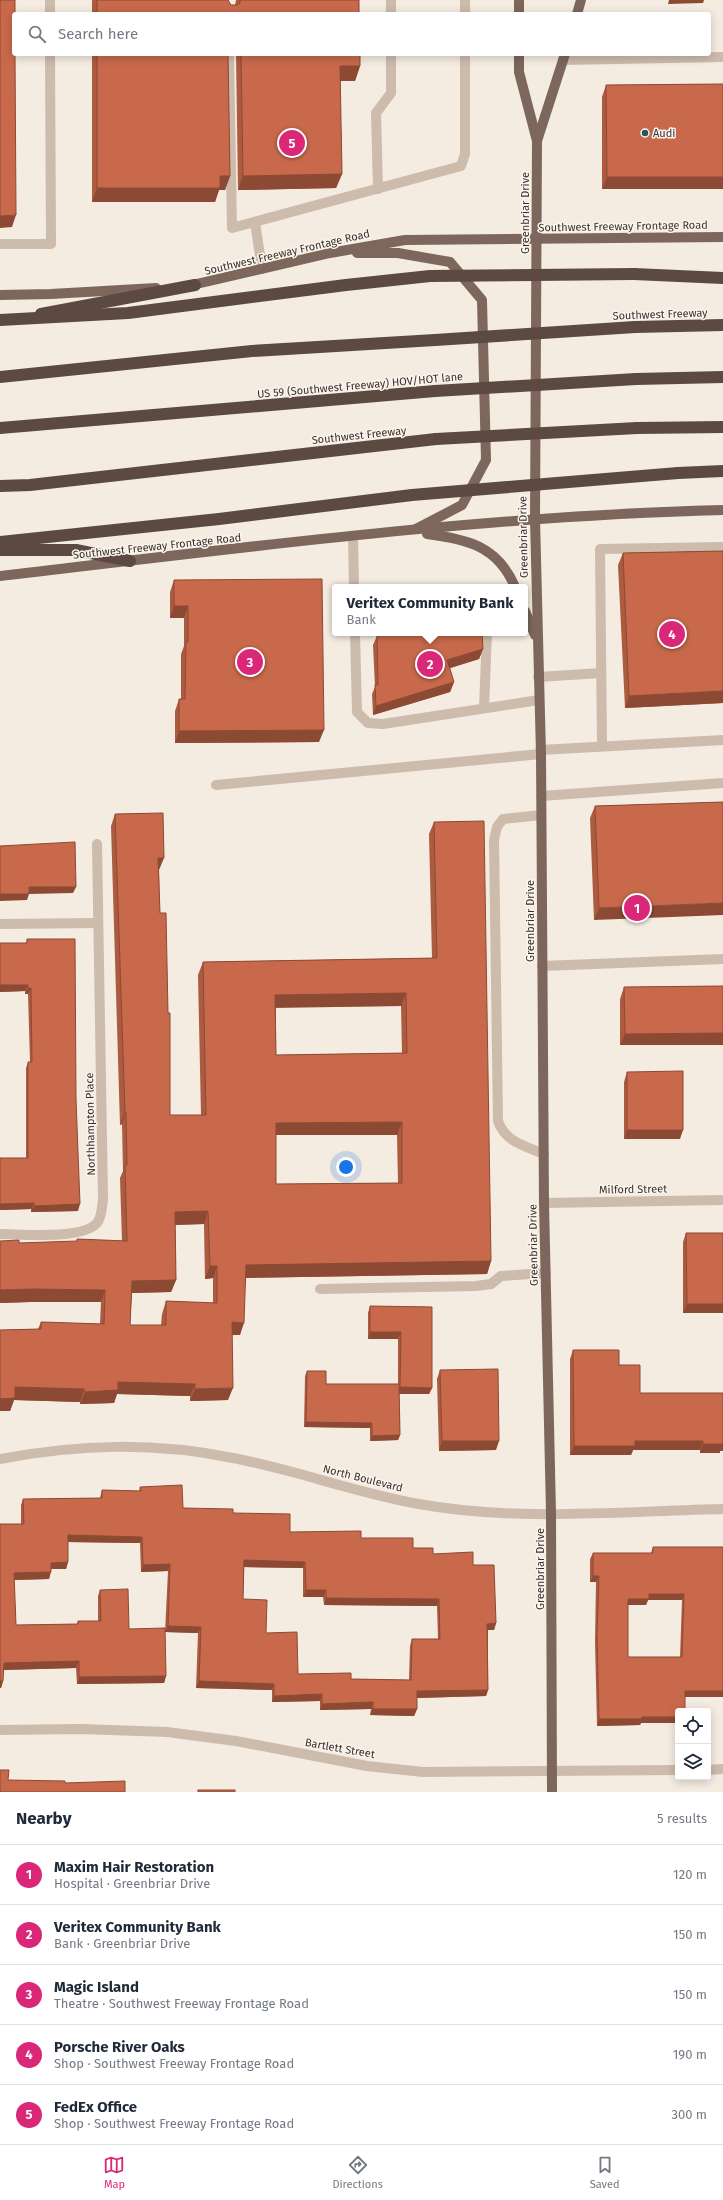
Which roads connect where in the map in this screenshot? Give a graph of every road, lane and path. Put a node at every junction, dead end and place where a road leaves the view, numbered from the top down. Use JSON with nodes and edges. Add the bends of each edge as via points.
{"nodes":[{"id":1,"x":50,"y":0,"type":"edge"},
{"id":2,"x":391,"y":0,"type":"edge"},
{"id":3,"x":464,"y":0,"type":"edge"},
{"id":4,"x":519,"y":0,"type":"edge"},
{"id":5,"x":581,"y":0,"type":"edge"},
{"id":6,"x":50,"y":12,"type":"edge"},
{"id":7,"x":391,"y":12,"type":"edge"},
{"id":8,"x":465,"y":12,"type":"edge"},
{"id":9,"x":519,"y":12,"type":"edge"},
{"id":10,"x":578,"y":12,"type":"edge"},
{"id":11,"x":50,"y":56,"type":"edge"},
{"id":12,"x":229,"y":56,"type":"edge"},
{"id":13,"x":391,"y":56,"type":"edge"},
{"id":14,"x":465,"y":56,"type":"edge"},
{"id":15,"x":519,"y":56,"type":"edge"},
{"id":16,"x":564,"y":57,"type":"edge"},
{"id":17,"x":723,"y":57,"type":"edge"},
{"id":18,"x":537,"y":141,"type":"junction"},
{"id":19,"x":378,"y":189,"type":"junction"},
{"id":20,"x":255,"y":222,"type":"junction"},
{"id":21,"x":723,"y":237,"type":"edge"},
{"id":22,"x":537,"y":240,"type":"junction"},
{"id":23,"x":0,"y":244,"type":"edge"},
{"id":24,"x":330,"y":253,"type":"junction"},
{"id":25,"x":262,"y":269,"type":"junction"},
{"id":26,"x":723,"y":278,"type":"edge"},
{"id":27,"x":195,"y":285,"type":"junction"},
{"id":28,"x":0,"y":295,"type":"edge"},
{"id":29,"x":0,"y":320,"type":"edge"},
{"id":30,"x":723,"y":325,"type":"edge"},
{"id":31,"x":0,"y":377,"type":"edge"},
{"id":32,"x":723,"y":377,"type":"edge"},
{"id":33,"x":723,"y":427,"type":"edge"},
{"id":34,"x":0,"y":428,"type":"edge"},
{"id":35,"x":723,"y":471,"type":"edge"},
{"id":36,"x":0,"y":486,"type":"edge"},
{"id":37,"x":723,"y":510,"type":"edge"},
{"id":38,"x":534,"y":519,"type":"junction"},
{"id":39,"x":411,"y":531,"type":"junction"},
{"id":40,"x":353,"y":537,"type":"junction"},
{"id":41,"x":0,"y":542,"type":"edge"},
{"id":42,"x":723,"y":547,"type":"edge"},
{"id":43,"x":0,"y":550,"type":"edge"},
{"id":44,"x":130,"y":561,"type":"junction"},
{"id":45,"x":0,"y":576,"type":"edge"},
{"id":46,"x":354,"y":584,"type":"edge"},
{"id":47,"x":514,"y":584,"type":"edge"},
{"id":48,"x":528,"y":618,"type":"edge"},
{"id":49,"x":355,"y":636,"type":"edge"},
{"id":50,"x":487,"y":636,"type":"edge"},
{"id":51,"x":538,"y":641,"type":"junction"},
{"id":52,"x":601,"y":673,"type":"junction"},
{"id":53,"x":538,"y":677,"type":"junction"},
{"id":54,"x":539,"y":700,"type":"junction"},
{"id":55,"x":484,"y":708,"type":"junction"},
{"id":56,"x":723,"y":740,"type":"edge"},
{"id":57,"x":602,"y":746,"type":"junction"},
{"id":58,"x":541,"y":752,"type":"junction"},
{"id":59,"x":723,"y":782,"type":"edge"},
{"id":60,"x":216,"y":786,"type":"dead end"},
{"id":61,"x":541,"y":796,"type":"junction"},
{"id":62,"x":541,"y":815,"type":"junction"},
{"id":63,"x":97,"y":844,"type":"dead end"},
{"id":64,"x":98,"y":923,"type":"junction"},
{"id":65,"x":0,"y":924,"type":"edge"},
{"id":66,"x":723,"y":960,"type":"edge"},
{"id":67,"x":542,"y":966,"type":"junction"},
{"id":68,"x":544,"y":1154,"type":"junction"},
{"id":69,"x":723,"y":1200,"type":"edge"},
{"id":70,"x":544,"y":1203,"type":"junction"},
{"id":71,"x":0,"y":1234,"type":"edge"},
{"id":72,"x":546,"y":1273,"type":"junction"},
{"id":73,"x":320,"y":1289,"type":"dead end"},
{"id":74,"x":0,"y":1459,"type":"edge"},
{"id":75,"x":723,"y":1509,"type":"edge"},
{"id":76,"x":552,"y":1513,"type":"junction"},
{"id":77,"x":0,"y":1730,"type":"edge"},
{"id":78,"x":675,"y":1770,"type":"edge"},
{"id":79,"x":711,"y":1770,"type":"edge"},
{"id":80,"x":723,"y":1770,"type":"edge"},
{"id":81,"x":552,"y":1772,"type":"junction"},
{"id":82,"x":552,"y":1792,"type":"edge"}],
"edges":[{"from":1,"to":6,"type":"street"},
{"from":2,"to":7,"type":"street"},
{"from":3,"to":8,"type":"street"},
{"from":4,"to":9,"type":"main road"},
{"from":5,"to":10,"type":"main road"},
{"from":11,"to":23,"type":"street","via":[[51,244]]},
{"from":12,"to":20,"type":"street","via":[[232,228]]},
{"from":13,"to":19,"type":"street","via":[[391,93],[376,113]]},
{"from":14,"to":19,"type":"street","via":[[465,154],[461,166]]},
{"from":15,"to":18,"type":"main road","via":[[519,72]]},
{"from":16,"to":17,"type":"street"},
{"from":16,"to":18,"type":"main road","name":"Greenbriar Drive"},
{"from":18,"to":22,"type":"main road","name":"Greenbriar Drive"},
{"from":19,"to":20,"type":"street"},
{"from":20,"to":25,"type":"street"},
{"from":21,"to":22,"type":"main road","name":"Southwest Freeway Frontage Road"},
{"from":22,"to":24,"type":"main road","name":"Southwest Freeway Frontage Road","via":[[405,240]]},
{"from":22,"to":38,"type":"main road","name":"Greenbriar Drive"},
{"from":24,"to":25,"type":"main road","name":"Southwest Freeway Frontage Road"},
{"from":24,"to":39,"type":"main road","via":[[398,253],[450,262],[482,300],[486,460],[462,506]]},
{"from":25,"to":27,"type":"main road","name":"Southwest Freeway Frontage Road"},
{"from":26,"to":29,"type":"highway","bridge":true,"via":[[634,274],[430,276],[346,284],[128,313]]},
{"from":27,"to":28,"type":"main road","name":"Southwest Freeway Frontage Road"},
{"from":27,"to":29,"type":"highway"},
{"from":30,"to":31,"type":"highway","name":"Southwest Freeway","bridge":true,"via":[[635,327],[252,352]]},
{"from":32,"to":34,"type":"highway","name":"US 59 (Southwest Freeway) HOV/HOT lane","bridge":true,"via":[[636,379],[435,392]]},
{"from":33,"to":36,"type":"highway","name":"Southwest Freeway","bridge":true,"via":[[637,428],[436,439],[30,485]]},
{"from":35,"to":41,"type":"highway","bridge":true,"via":[[412,495],[212,520]]},
{"from":37,"to":38,"type":"main road","name":"Southwest Freeway Frontage Road"},
{"from":38,"to":39,"type":"main road","name":"Southwest Freeway Frontage Road"},
{"from":38,"to":51,"type":"main road","name":"Greenbriar Drive"},
{"from":39,"to":40,"type":"main road","name":"Southwest Freeway Frontage Road"},
{"from":39,"to":47,"type":"main road","via":[[457,538],[486,549],[508,571]]},
{"from":40,"to":44,"type":"main road","name":"Southwest Freeway Frontage Road"},
{"from":40,"to":46,"type":"street"},
{"from":42,"to":52,"type":"street","via":[[600,549]]},
{"from":43,"to":44,"type":"highway","via":[[76,550]]},
{"from":44,"to":45,"type":"main road","name":"Southwest Freeway Frontage Road"},
{"from":48,"to":51,"type":"main road"},
{"from":49,"to":55,"type":"street","via":[[357,712],[368,723],[383,724]]},
{"from":50,"to":55,"type":"street"},
{"from":51,"to":53,"type":"main road","name":"Greenbriar Drive"},
{"from":52,"to":53,"type":"street"},
{"from":52,"to":57,"type":"street"},
{"from":53,"to":54,"type":"main road","name":"Greenbriar Drive"},
{"from":54,"to":55,"type":"street"},
{"from":54,"to":58,"type":"main road","name":"Greenbriar Drive"},
{"from":56,"to":57,"type":"street"},
{"from":57,"to":58,"type":"street"},
{"from":58,"to":60,"type":"street"},
{"from":58,"to":61,"type":"main road","name":"Greenbriar Drive"},
{"from":59,"to":61,"type":"street"},
{"from":61,"to":62,"type":"main road","name":"Greenbriar Drive"},
{"from":62,"to":67,"type":"main road","name":"Greenbriar Drive"},
{"from":62,"to":68,"type":"street","via":[[503,819],[497,827],[494,840],[498,1121],[501,1131],[510,1140]]},
{"from":63,"to":64,"type":"street","name":"Northhampton Place"},
{"from":64,"to":65,"type":"street"},
{"from":64,"to":71,"type":"street","name":"Northhampton Place","via":[[103,1199],[98,1222],[87,1230],[72,1233]]},
{"from":66,"to":67,"type":"street"},
{"from":67,"to":68,"type":"main road","name":"Greenbriar Drive"},
{"from":68,"to":70,"type":"main road","name":"Greenbriar Drive"},
{"from":69,"to":70,"type":"street","name":"Milford Street"},
{"from":70,"to":72,"type":"main road","name":"Greenbriar Drive"},
{"from":72,"to":73,"type":"street","via":[[513,1273],[501,1276],[491,1284],[476,1286]]},
{"from":72,"to":76,"type":"main road","name":"Greenbriar Drive"},
{"from":74,"to":76,"type":"street","name":"North Boulevard","via":[[44,1451],[108,1446],[167,1447],[291,1471],[419,1504],[469,1511]]},
{"from":75,"to":76,"type":"street","name":"North Boulevard"},
{"from":76,"to":81,"type":"main road","name":"Greenbriar Drive"},
{"from":77,"to":81,"type":"street","name":"Bartlett Street","via":[[167,1732],[236,1741],[367,1766],[415,1771]]},
{"from":78,"to":81,"type":"street","name":"Bartlett Street"},
{"from":79,"to":80,"type":"street"},
{"from":81,"to":82,"type":"main road","name":"Greenbriar Drive"}]}
